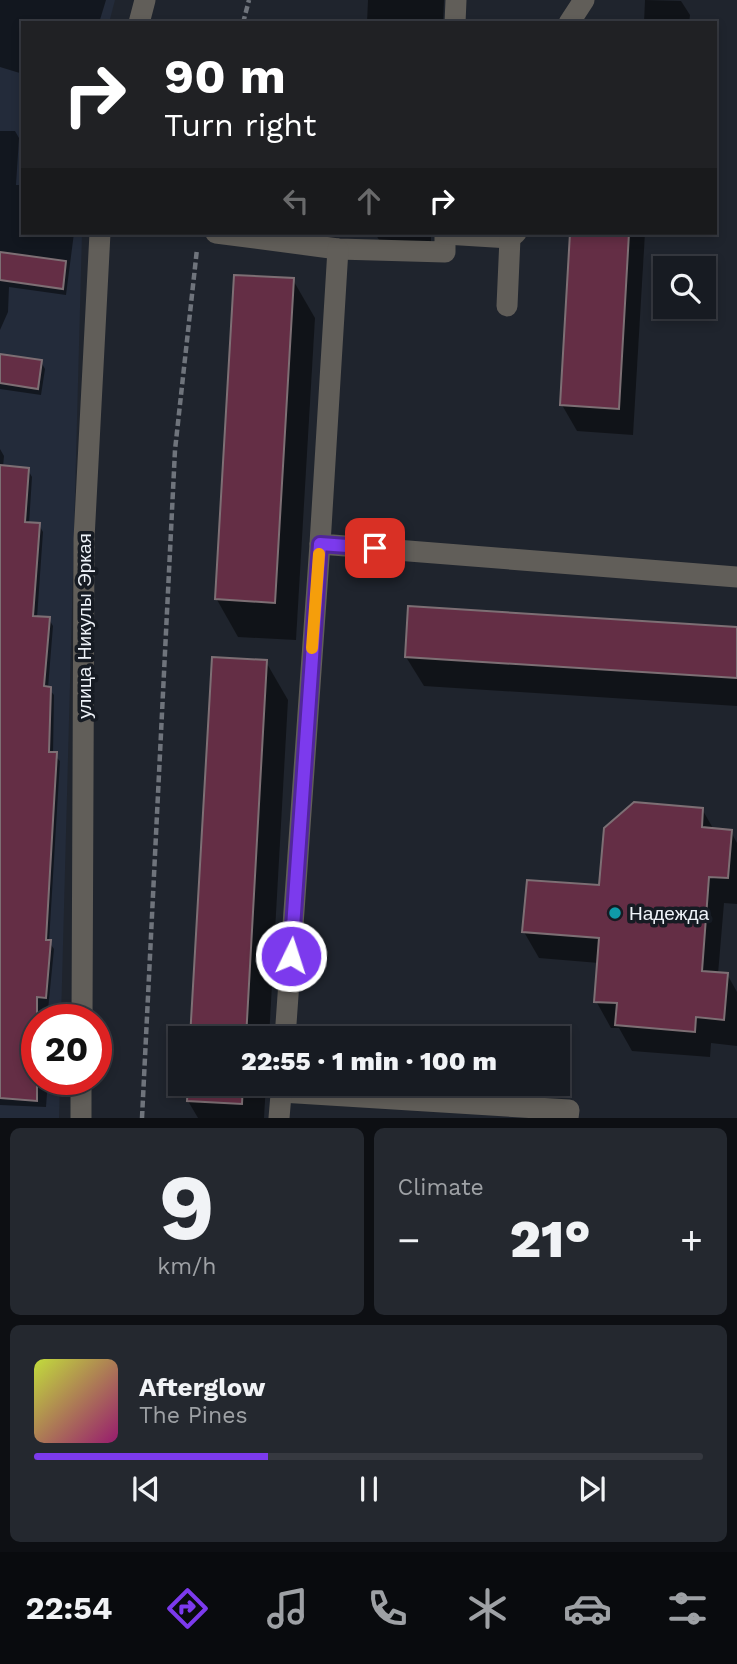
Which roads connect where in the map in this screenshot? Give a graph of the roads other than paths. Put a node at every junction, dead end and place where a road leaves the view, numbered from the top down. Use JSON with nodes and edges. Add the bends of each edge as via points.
{"nodes":[{"id":1,"x":145,"y":0,"type":"edge"},
{"id":2,"x":456,"y":0,"type":"edge"},
{"id":3,"x":584,"y":0,"type":"edge"},
{"id":4,"x":140,"y":21,"type":"edge"},
{"id":5,"x":455,"y":21,"type":"edge"},
{"id":6,"x":570,"y":21,"type":"edge"},
{"id":7,"x":100,"y":235,"type":"edge"},
{"id":8,"x":231,"y":235,"type":"edge"},
{"id":9,"x":445,"y":235,"type":"edge"},
{"id":10,"x":513,"y":235,"type":"edge"},
{"id":11,"x":338,"y":249,"type":"junction"},
{"id":12,"x":507,"y":306,"type":"dead end"},
{"id":13,"x":320,"y":544,"type":"junction"},
{"id":14,"x":737,"y":577,"type":"edge"},
{"id":15,"x":82,"y":1004,"type":"edge"},
{"id":16,"x":286,"y":1026,"type":"edge"},
{"id":17,"x":81,"y":1095,"type":"edge"},
{"id":18,"x":281,"y":1096,"type":"edge"},
{"id":19,"x":386,"y":1096,"type":"edge"},
{"id":20,"x":81,"y":1118,"type":"edge"},
{"id":21,"x":279,"y":1118,"type":"edge"},
{"id":22,"x":568,"y":1118,"type":"edge"}],
"edges":[{"from":1,"to":4,"type":"street"},
{"from":2,"to":5,"type":"street"},
{"from":3,"to":6,"type":"street"},
{"from":7,"to":15,"type":"street","name":"улица Никулы Эркая","via":[[84,539]]},
{"from":8,"to":11,"type":"street"},
{"from":9,"to":11,"type":"street","via":[[444,252]]},
{"from":10,"to":12,"type":"street"},
{"from":11,"to":13,"type":"street"},
{"from":13,"to":14,"type":"street"},
{"from":13,"to":16,"type":"street"},
{"from":17,"to":20,"type":"street"},
{"from":18,"to":21,"type":"street"},
{"from":19,"to":22,"type":"street","via":[[569,1110]]}]}
